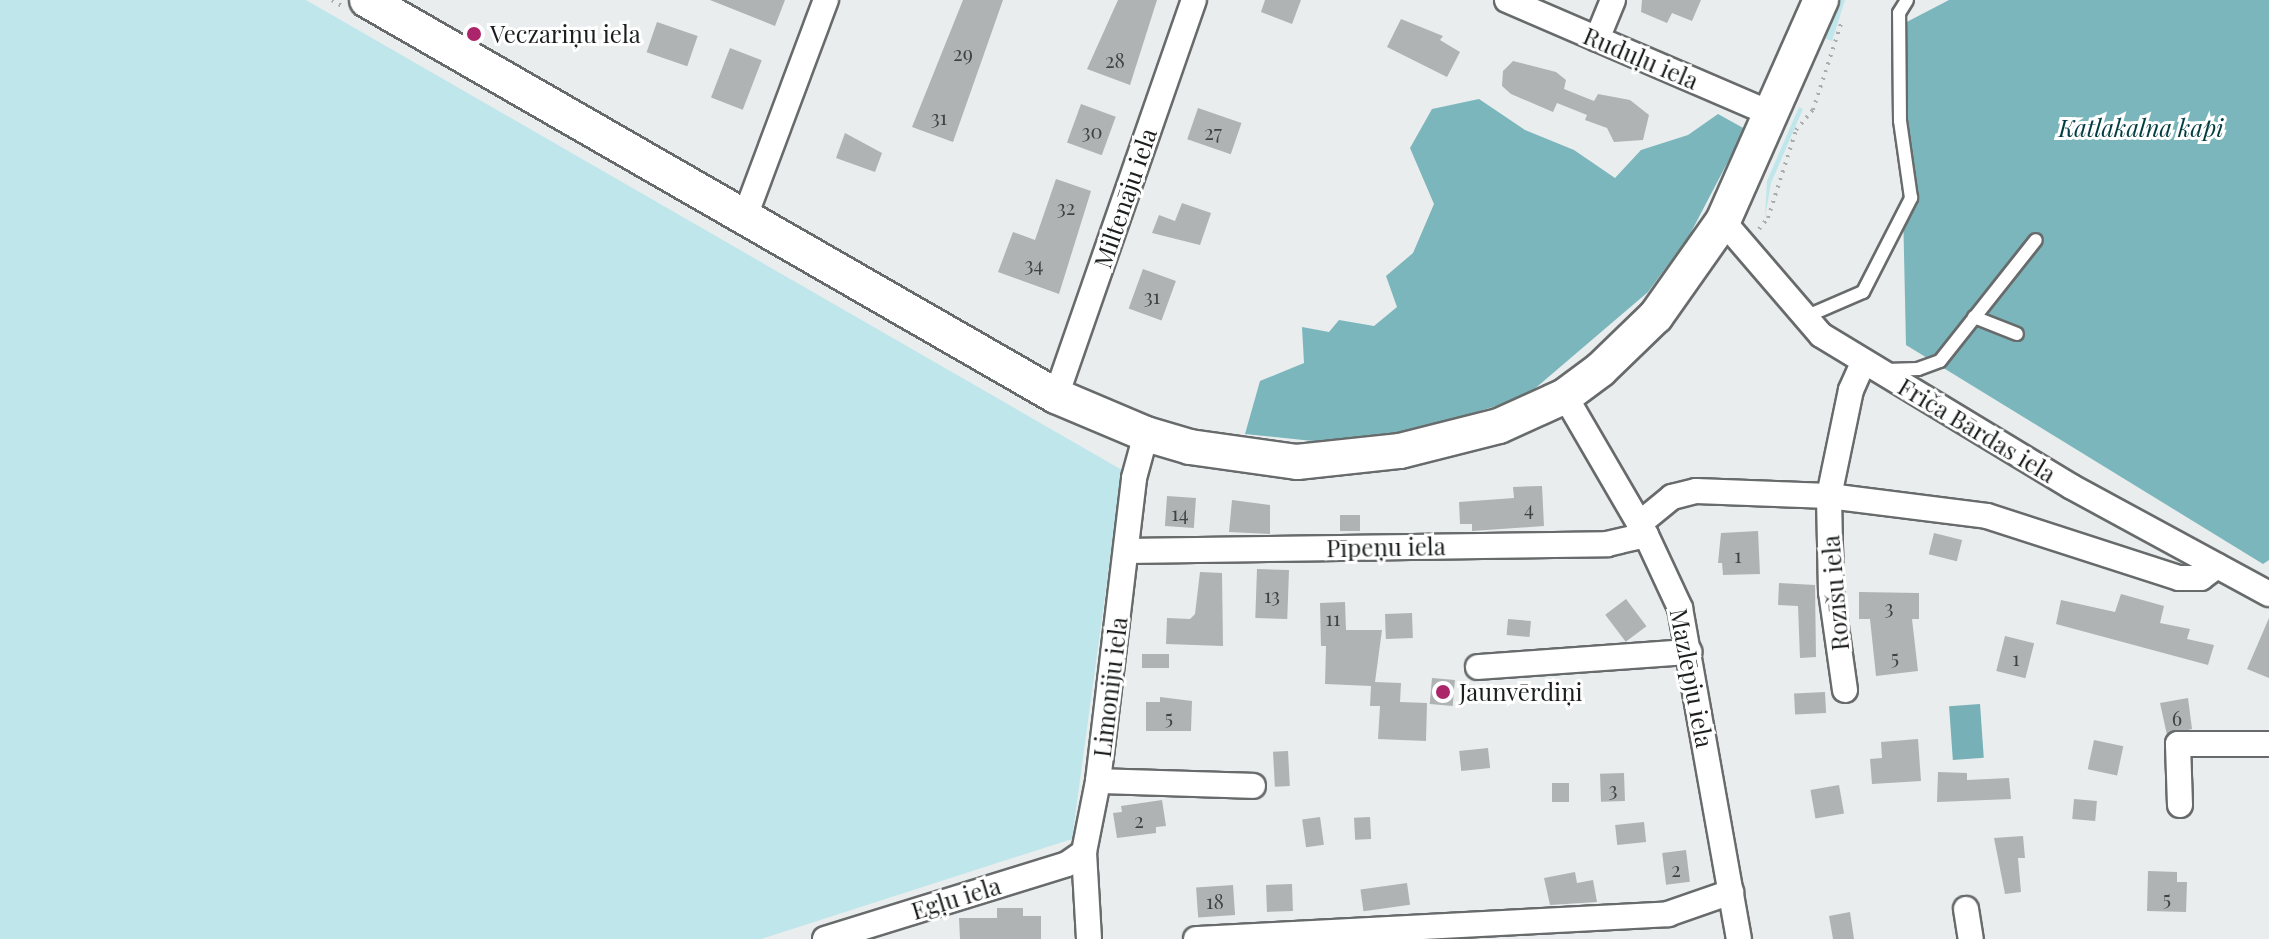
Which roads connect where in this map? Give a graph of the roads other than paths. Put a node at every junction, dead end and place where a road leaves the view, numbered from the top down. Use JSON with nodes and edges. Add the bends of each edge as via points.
{"nodes":[{"id":1,"x":367,"y":0,"type":"edge"},
{"id":2,"x":826,"y":0,"type":"edge"},
{"id":3,"x":1194,"y":0,"type":"edge"},
{"id":4,"x":1507,"y":0,"type":"edge"},
{"id":5,"x":1613,"y":0,"type":"edge"},
{"id":6,"x":1907,"y":0,"type":"edge"},
{"id":7,"x":1834,"y":4,"type":"edge"},
{"id":8,"x":1597,"y":39,"type":"junction"},
{"id":9,"x":1774,"y":115,"type":"junction"},
{"id":10,"x":744,"y":219,"type":"junction"},
{"id":11,"x":1735,"y":232,"type":"junction"},
{"id":12,"x":2036,"y":240,"type":"dead end"},
{"id":13,"x":1974,"y":317,"type":"junction"},
{"id":14,"x":1802,"y":318,"type":"junction"},
{"id":15,"x":2017,"y":334,"type":"dead end"},
{"id":16,"x":1870,"y":366,"type":"junction"},
{"id":17,"x":1056,"y":396,"type":"junction"},
{"id":18,"x":1565,"y":396,"type":"junction"},
{"id":19,"x":1146,"y":434,"type":"junction"},
{"id":20,"x":1829,"y":496,"type":"junction"},
{"id":21,"x":1643,"y":530,"type":"junction"},
{"id":22,"x":1126,"y":551,"type":"junction"},
{"id":23,"x":2217,"y":566,"type":"junction"},
{"id":24,"x":2269,"y":594,"type":"edge"},
{"id":25,"x":1689,"y":652,"type":"junction"},
{"id":26,"x":1478,"y":667,"type":"dead end"},
{"id":27,"x":1845,"y":690,"type":"dead end"},
{"id":28,"x":2269,"y":744,"type":"edge"},
{"id":29,"x":1098,"y":781,"type":"junction"},
{"id":30,"x":1253,"y":786,"type":"dead end"},
{"id":31,"x":2180,"y":805,"type":"dead end"},
{"id":32,"x":1084,"y":852,"type":"junction"},
{"id":33,"x":1731,"y":892,"type":"junction"},
{"id":34,"x":1966,"y":909,"type":"dead end"},
{"id":35,"x":897,"y":927,"type":"edge"},
{"id":36,"x":825,"y":939,"type":"edge"},
{"id":37,"x":1089,"y":939,"type":"edge"},
{"id":38,"x":1196,"y":939,"type":"edge"},
{"id":39,"x":1739,"y":939,"type":"edge"},
{"id":40,"x":1971,"y":939,"type":"edge"}],
"edges":[{"from":1,"to":10,"type":"main road"},
{"from":2,"to":10,"type":"street"},
{"from":3,"to":17,"type":"street","name":"Miltenāju iela"},
{"from":4,"to":8,"type":"street","name":"Ruduļu iela"},
{"from":5,"to":8,"type":"street"},
{"from":6,"to":14,"type":"lane","via":[[1899,13],[1900,121],[1911,198],[1863,292]]},
{"from":7,"to":9,"type":"main road"},
{"from":8,"to":9,"type":"street","name":"Ruduļu iela"},
{"from":9,"to":11,"type":"main road"},
{"from":10,"to":17,"type":"main road"},
{"from":11,"to":14,"type":"street","name":"Friča Bārdas iela"},
{"from":11,"to":18,"type":"main road","via":[[1629,345]]},
{"from":12,"to":13,"type":"lane"},
{"from":13,"to":15,"type":"lane"},
{"from":13,"to":16,"type":"lane","via":[[1940,361],[1918,369]]},
{"from":14,"to":16,"type":"street","name":"Friča Bārdas iela"},
{"from":16,"to":20,"type":"street","name":"Rozīšu iela","via":[[1851,390]]},
{"from":16,"to":23,"type":"street","name":"Friča Bārdas iela"},
{"from":17,"to":19,"type":"main road"},
{"from":18,"to":19,"type":"main road","via":[[1499,426],[1349,458],[1297,462],[1254,457]]},
{"from":18,"to":21,"type":"street","name":"Mazlēpju iela"},
{"from":19,"to":22,"type":"street","name":"Limoniju iela","via":[[1134,478]]},
{"from":20,"to":21,"type":"street","via":[[1696,491],[1672,497]]},
{"from":20,"to":23,"type":"street","via":[[1987,516],[2179,578],[2201,578]]},
{"from":20,"to":27,"type":"street","name":"Rozīšu iela","via":[[1831,592]]},
{"from":21,"to":22,"type":"street","name":"Pīpeņu iela","via":[[1607,544]]},
{"from":21,"to":25,"type":"street","name":"Mazlēpju iela","via":[[1680,608]]},
{"from":22,"to":29,"type":"street","name":"Limoniju iela"},
{"from":23,"to":24,"type":"street","name":"Friča Bārdas iela"},
{"from":25,"to":26,"type":"street"},
{"from":25,"to":33,"type":"street","name":"Mazlēpju iela"},
{"from":28,"to":31,"type":"street","via":[[2178,744]]},
{"from":29,"to":30,"type":"street"},
{"from":29,"to":32,"type":"street","name":"Limoniju iela"},
{"from":32,"to":35,"type":"street","name":"Egļu iela","via":[[1067,864]]},
{"from":32,"to":37,"type":"street","name":"Limoniju iela"},
{"from":33,"to":38,"type":"street","via":[[1668,914]]},
{"from":33,"to":39,"type":"street","name":"Mazlēpju iela"},
{"from":34,"to":40,"type":"street"},
{"from":35,"to":36,"type":"street","name":"Egļu iela"}]}
